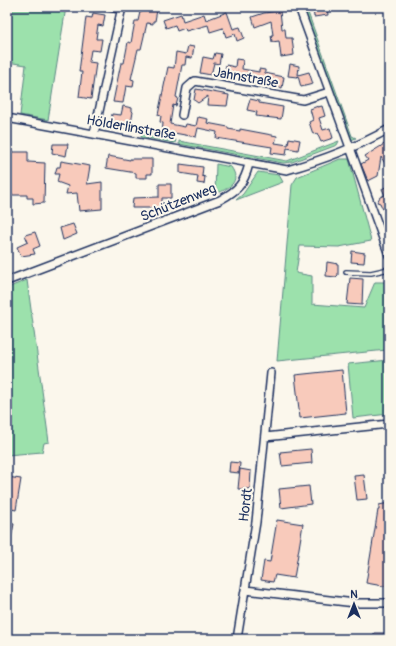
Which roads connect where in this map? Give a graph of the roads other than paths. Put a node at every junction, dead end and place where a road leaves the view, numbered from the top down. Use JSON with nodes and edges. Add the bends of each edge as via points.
{"nodes":[{"id":1,"x":107,"y":7,"type":"edge"},
{"id":2,"x":299,"y":7,"type":"edge"},
{"id":3,"x":122,"y":8,"type":"edge"},
{"id":4,"x":328,"y":92,"type":"junction"},
{"id":5,"x":182,"y":115,"type":"dead end"},
{"id":6,"x":7,"y":118,"type":"edge"},
{"id":7,"x":389,"y":129,"type":"edge"},
{"id":8,"x":94,"y":134,"type":"junction"},
{"id":9,"x":350,"y":149,"type":"junction"},
{"id":10,"x":249,"y":164,"type":"junction"},
{"id":11,"x":389,"y":255,"type":"edge"},
{"id":12,"x":389,"y":269,"type":"edge"},
{"id":13,"x":346,"y":272,"type":"dead end"},
{"id":14,"x":7,"y":281,"type":"edge"},
{"id":15,"x":271,"y":373,"type":"dead end"},
{"id":16,"x":389,"y":424,"type":"edge"},
{"id":17,"x":265,"y":437,"type":"junction"},
{"id":18,"x":245,"y":590,"type":"junction"},
{"id":19,"x":389,"y":603,"type":"edge"},
{"id":20,"x":237,"y":639,"type":"edge"}],
"edges":[{"from":1,"to":3,"type":"street"},
{"from":2,"to":4,"type":"street"},
{"from":3,"to":8,"type":"street"},
{"from":4,"to":5,"type":"street","name":"Jahnstraße","via":[[303,100],[196,81],[187,88]]},
{"from":4,"to":9,"type":"street"},
{"from":6,"to":8,"type":"street","name":"Hölderlinstraße"},
{"from":7,"to":9,"type":"street"},
{"from":8,"to":10,"type":"street","name":"Hölderlinstraße"},
{"from":9,"to":10,"type":"street","via":[[287,170]]},
{"from":9,"to":11,"type":"street"},
{"from":10,"to":14,"type":"street","name":"Schützenweg","via":[[245,179],[234,192],[220,200]]},
{"from":12,"to":13,"type":"lane","via":[[371,273]]},
{"from":15,"to":17,"type":"street","name":"Hordt"},
{"from":16,"to":17,"type":"street"},
{"from":17,"to":18,"type":"street","name":"Hordt","via":[[256,522]]},
{"from":18,"to":19,"type":"street","via":[[355,603]]},
{"from":18,"to":20,"type":"street","name":"Hordt"}]}
